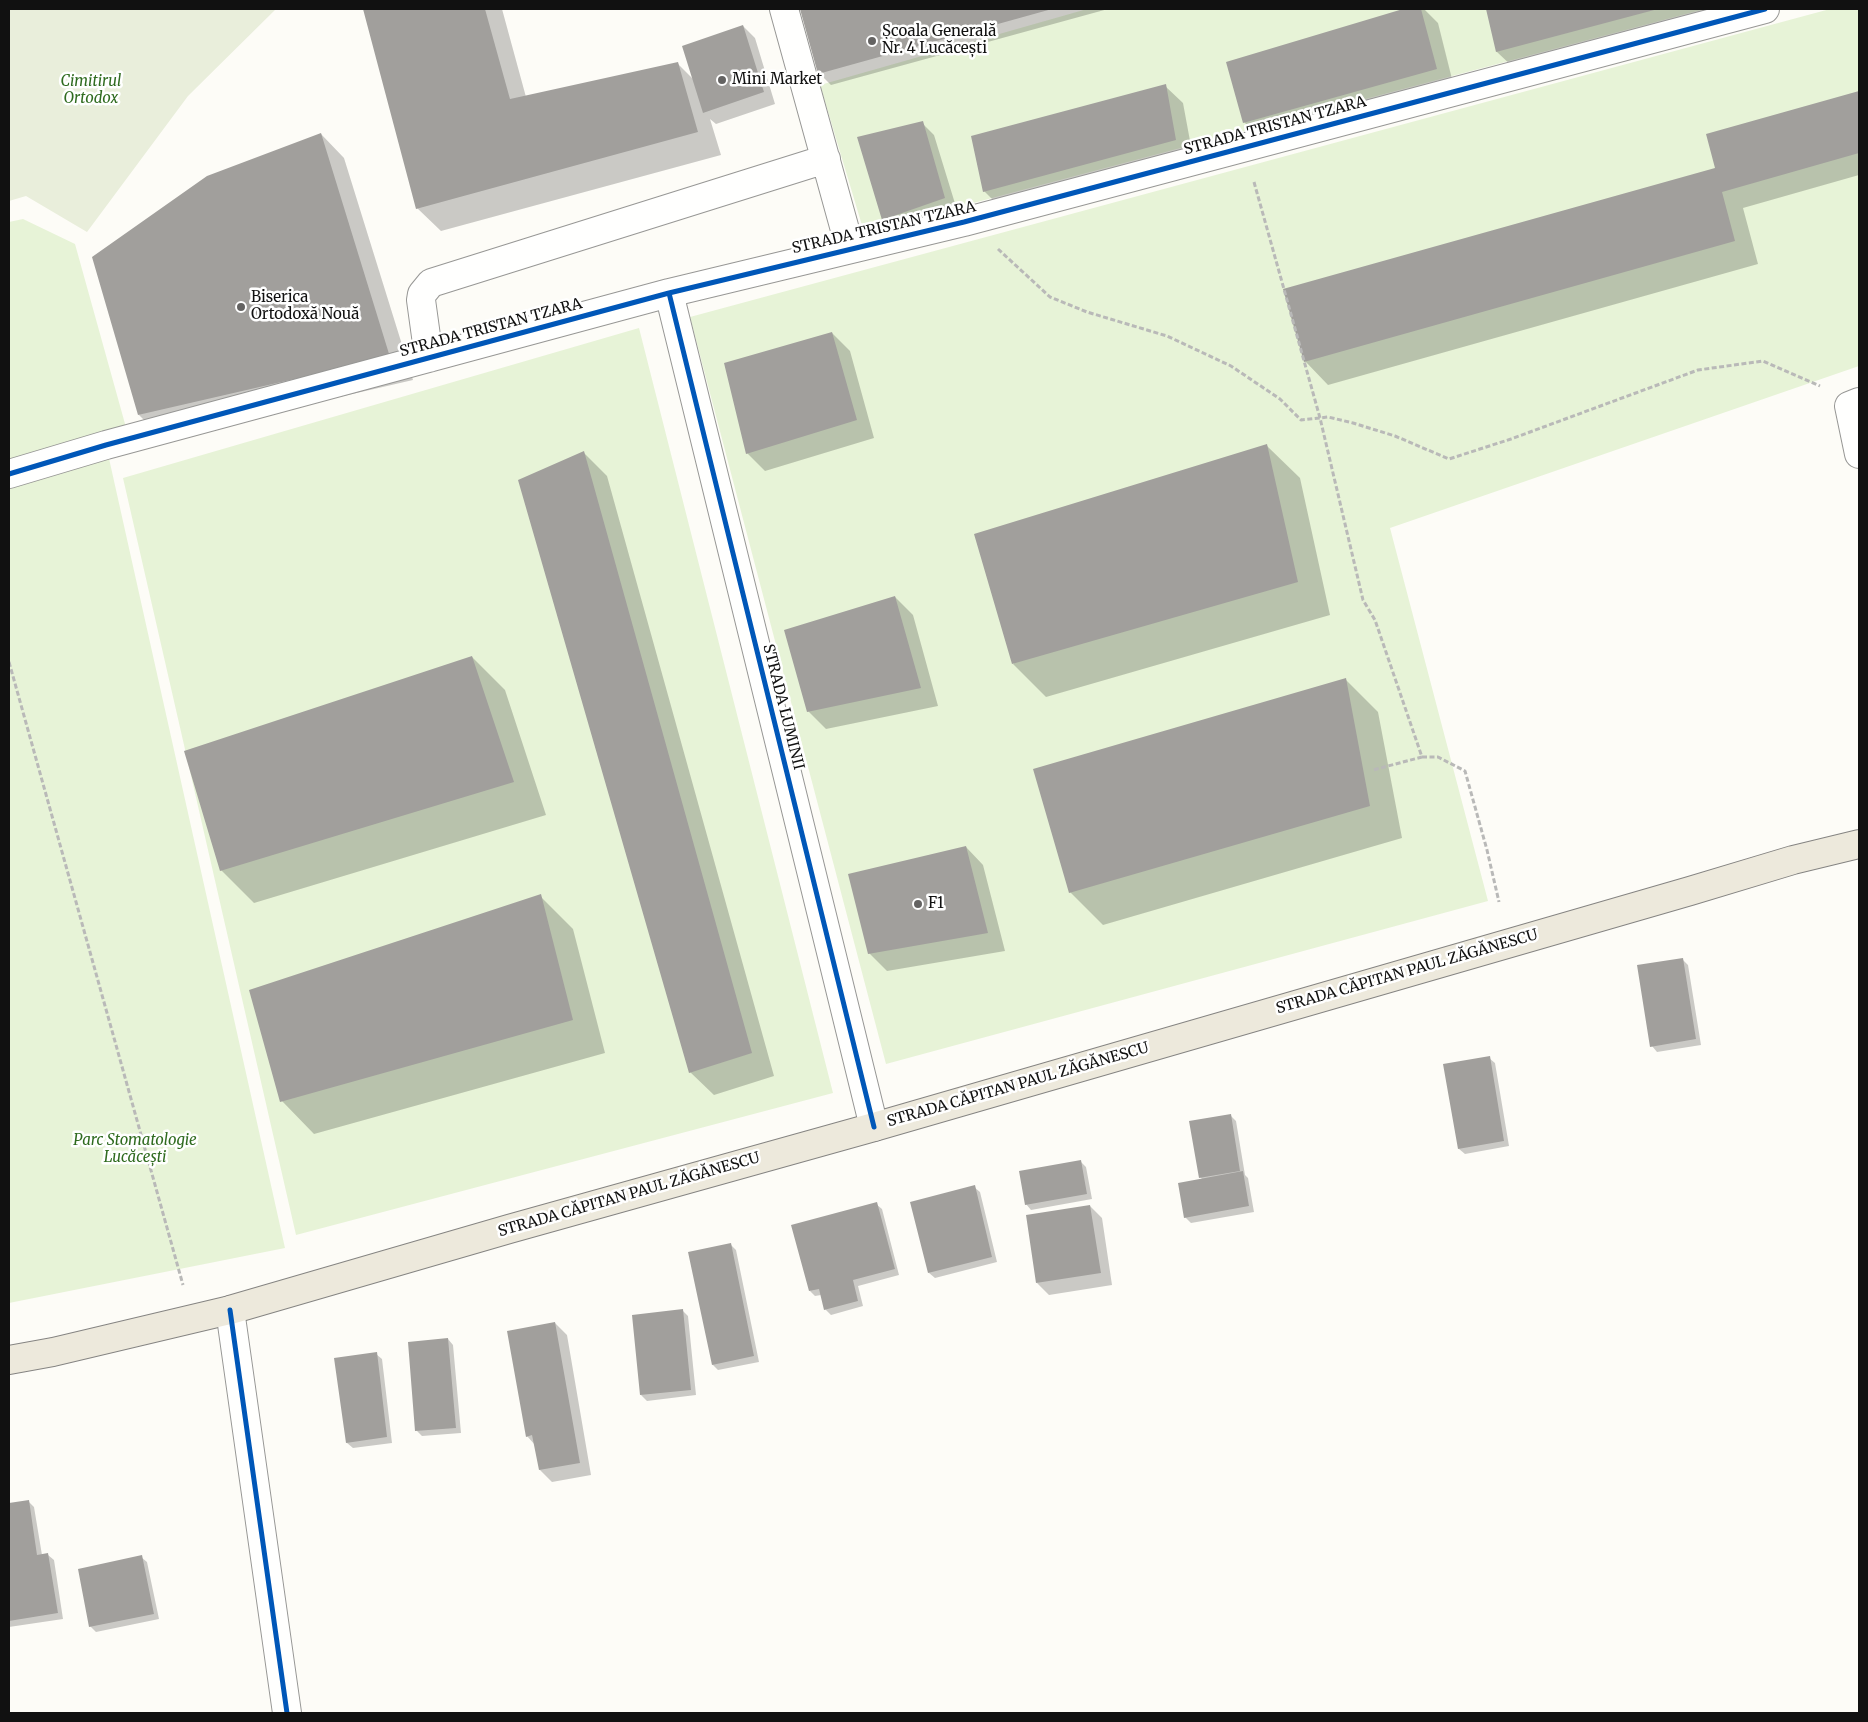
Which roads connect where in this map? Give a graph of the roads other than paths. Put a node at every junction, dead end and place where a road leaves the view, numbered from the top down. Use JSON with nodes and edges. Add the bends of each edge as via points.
{"nodes":[{"id":1,"x":784,"y":9,"type":"edge"},
{"id":2,"x":1766,"y":9,"type":"edge"},
{"id":3,"x":826,"y":159,"type":"junction"},
{"id":4,"x":850,"y":248,"type":"junction"},
{"id":5,"x":669,"y":293,"type":"junction"},
{"id":6,"x":428,"y":358,"type":"junction"},
{"id":7,"x":1859,"y":402,"type":"edge"},
{"id":8,"x":1859,"y":454,"type":"edge"},
{"id":9,"x":9,"y":474,"type":"edge"},
{"id":10,"x":1859,"y":829,"type":"edge"},
{"id":11,"x":1859,"y":844,"type":"edge"},
{"id":12,"x":1793,"y":860,"type":"junction"},
{"id":13,"x":874,"y":1127,"type":"junction"},
{"id":14,"x":230,"y":1310,"type":"junction"},
{"id":15,"x":9,"y":1360,"type":"edge"},
{"id":16,"x":287,"y":1713,"type":"edge"}],
"edges":[{"from":1,"to":3,"type":"street"},
{"from":2,"to":4,"type":"street","name":"STRADA TRISTAN TZARA","via":[[964,222]]},
{"from":3,"to":4,"type":"street"},
{"from":3,"to":6,"type":"street","via":[[431,282],[421,300]]},
{"from":4,"to":5,"type":"street","name":"STRADA TRISTAN TZARA"},
{"from":5,"to":6,"type":"street","name":"STRADA TRISTAN TZARA"},
{"from":5,"to":13,"type":"street","name":"STRADA LUMINII"},
{"from":6,"to":9,"type":"street","name":"STRADA TRISTAN TZARA"},
{"from":7,"to":8,"type":"street","via":[[1849,406]]},
{"from":10,"to":12,"type":"main road","name":"STRADA CĂPITAN PAUL ZĂGĂNESCU"},
{"from":11,"to":12,"type":"main road","name":"STRADA CĂPITAN PAUL ZĂGĂNESCU"},
{"from":12,"to":13,"type":"main road","name":"STRADA CĂPITAN PAUL ZĂGĂNESCU"},
{"from":13,"to":14,"type":"main road","name":"STRADA CĂPITAN PAUL ZĂGĂNESCU"},
{"from":14,"to":15,"type":"main road","name":"STRADA CĂPITAN PAUL ZĂGĂNESCU"},
{"from":14,"to":16,"type":"street"}]}
